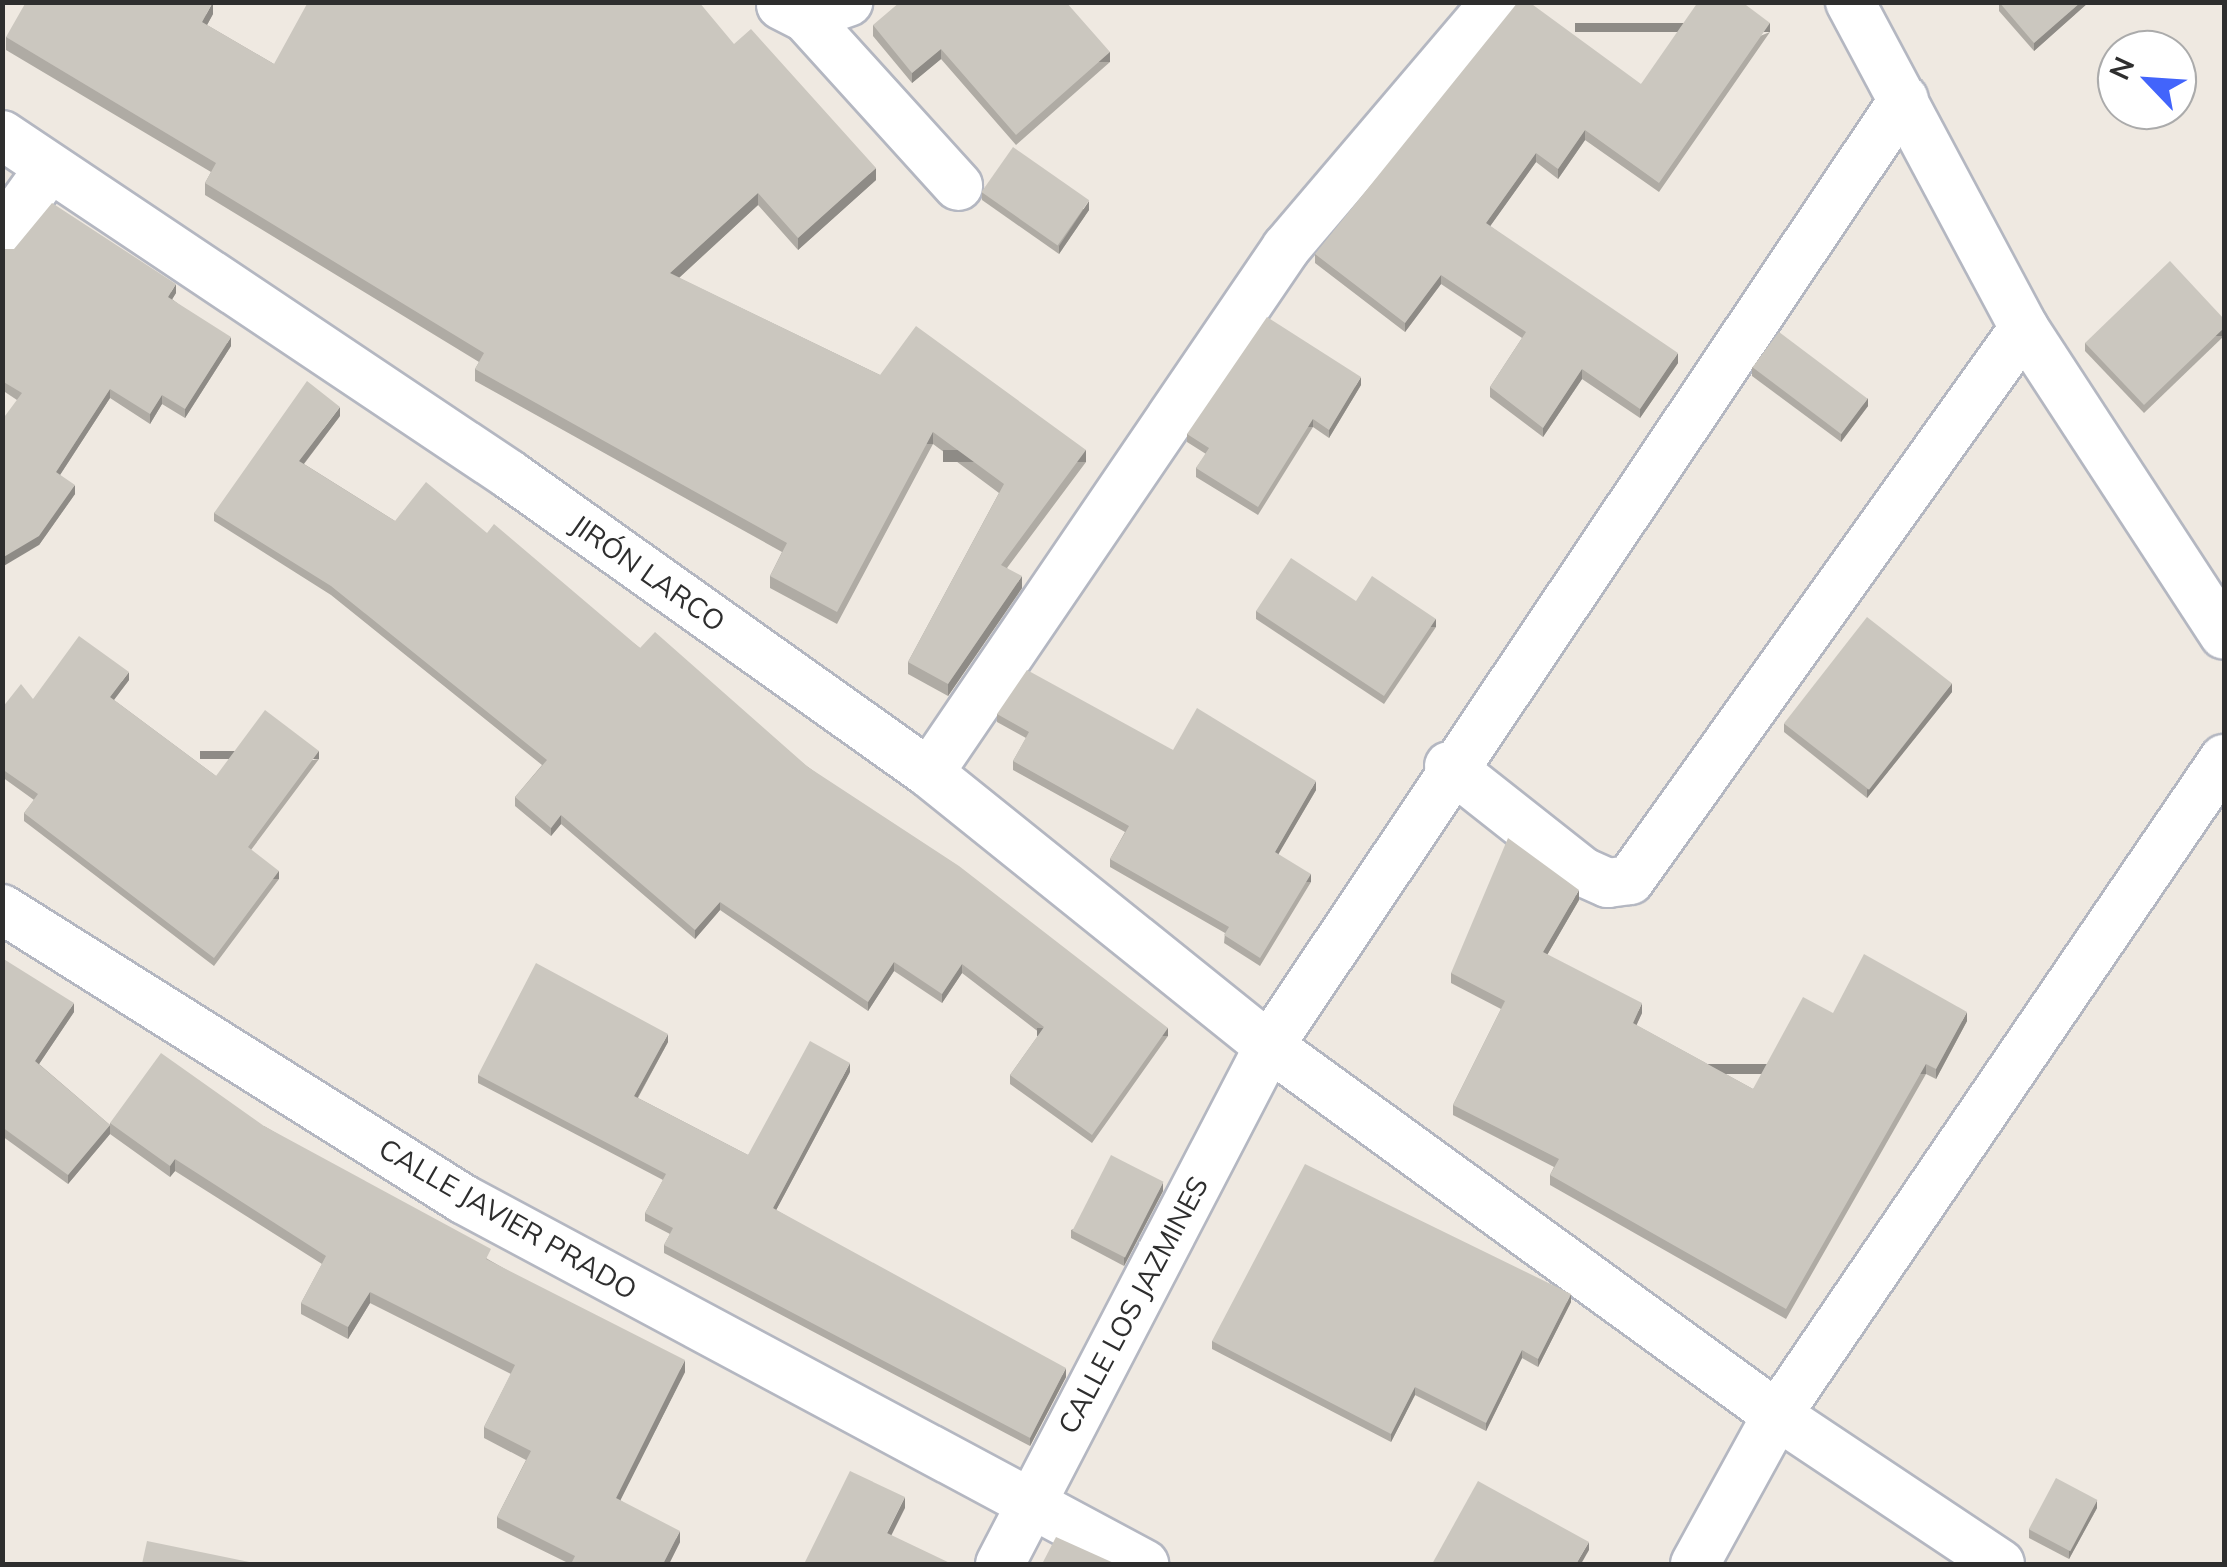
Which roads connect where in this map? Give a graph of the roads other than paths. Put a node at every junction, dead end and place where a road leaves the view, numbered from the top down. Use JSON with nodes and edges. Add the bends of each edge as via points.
{"nodes":[{"id":1,"x":1495,"y":2,"type":"edge"},
{"id":2,"x":1850,"y":2,"type":"edge"},
{"id":3,"x":810,"y":7,"type":"edge"},
{"id":4,"x":1904,"y":99,"type":"junction"},
{"id":5,"x":2,"y":135,"type":"edge"},
{"id":6,"x":48,"y":170,"type":"junction"},
{"id":7,"x":958,"y":186,"type":"dead end"},
{"id":8,"x":2,"y":234,"type":"edge"},
{"id":9,"x":2024,"y":328,"type":"junction"},
{"id":10,"x":2224,"y":635,"type":"edge"},
{"id":11,"x":2224,"y":759,"type":"edge"},
{"id":12,"x":1449,"y":766,"type":"junction"},
{"id":13,"x":929,"y":773,"type":"junction"},
{"id":14,"x":2,"y":910,"type":"edge"},
{"id":15,"x":1269,"y":1046,"type":"junction"},
{"id":16,"x":1777,"y":1415,"type":"junction"},
{"id":17,"x":1030,"y":1502,"type":"junction"},
{"id":18,"x":1000,"y":1564,"type":"edge"},
{"id":19,"x":1144,"y":1564,"type":"edge"},
{"id":20,"x":1695,"y":1564,"type":"edge"},
{"id":21,"x":2000,"y":1564,"type":"edge"}],
"edges":[{"from":1,"to":13,"type":"street","via":[[1286,248]]},
{"from":2,"to":4,"type":"street"},
{"from":3,"to":7,"type":"street"},
{"from":4,"to":9,"type":"street"},
{"from":4,"to":12,"type":"street","name":"CALLE LOS JAZMINES"},
{"from":5,"to":6,"type":"street","name":"JIRÓN LARCO"},
{"from":6,"to":8,"type":"street"},
{"from":6,"to":13,"type":"street","name":"JIRÓN LARCO","via":[[510,475]]},
{"from":9,"to":10,"type":"street"},
{"from":9,"to":12,"type":"street","via":[[1630,880],[1608,884],[1583,872]]},
{"from":11,"to":16,"type":"street"},
{"from":12,"to":15,"type":"street","name":"CALLE LOS JAZMINES"},
{"from":13,"to":15,"type":"street","name":"JIRÓN LARCO"},
{"from":14,"to":17,"type":"street","name":"CALLE JAVIER PRADO","via":[[462,1199]]},
{"from":15,"to":16,"type":"street","name":"JIRÓN LARCO"},
{"from":15,"to":17,"type":"street","name":"CALLE LOS JAZMINES"},
{"from":16,"to":20,"type":"street"},
{"from":16,"to":21,"type":"street","name":"JIRÓN LARCO"},
{"from":17,"to":18,"type":"street","name":"CALLE LOS JAZMINES"},
{"from":17,"to":19,"type":"street","name":"CALLE JAVIER PRADO"}]}
